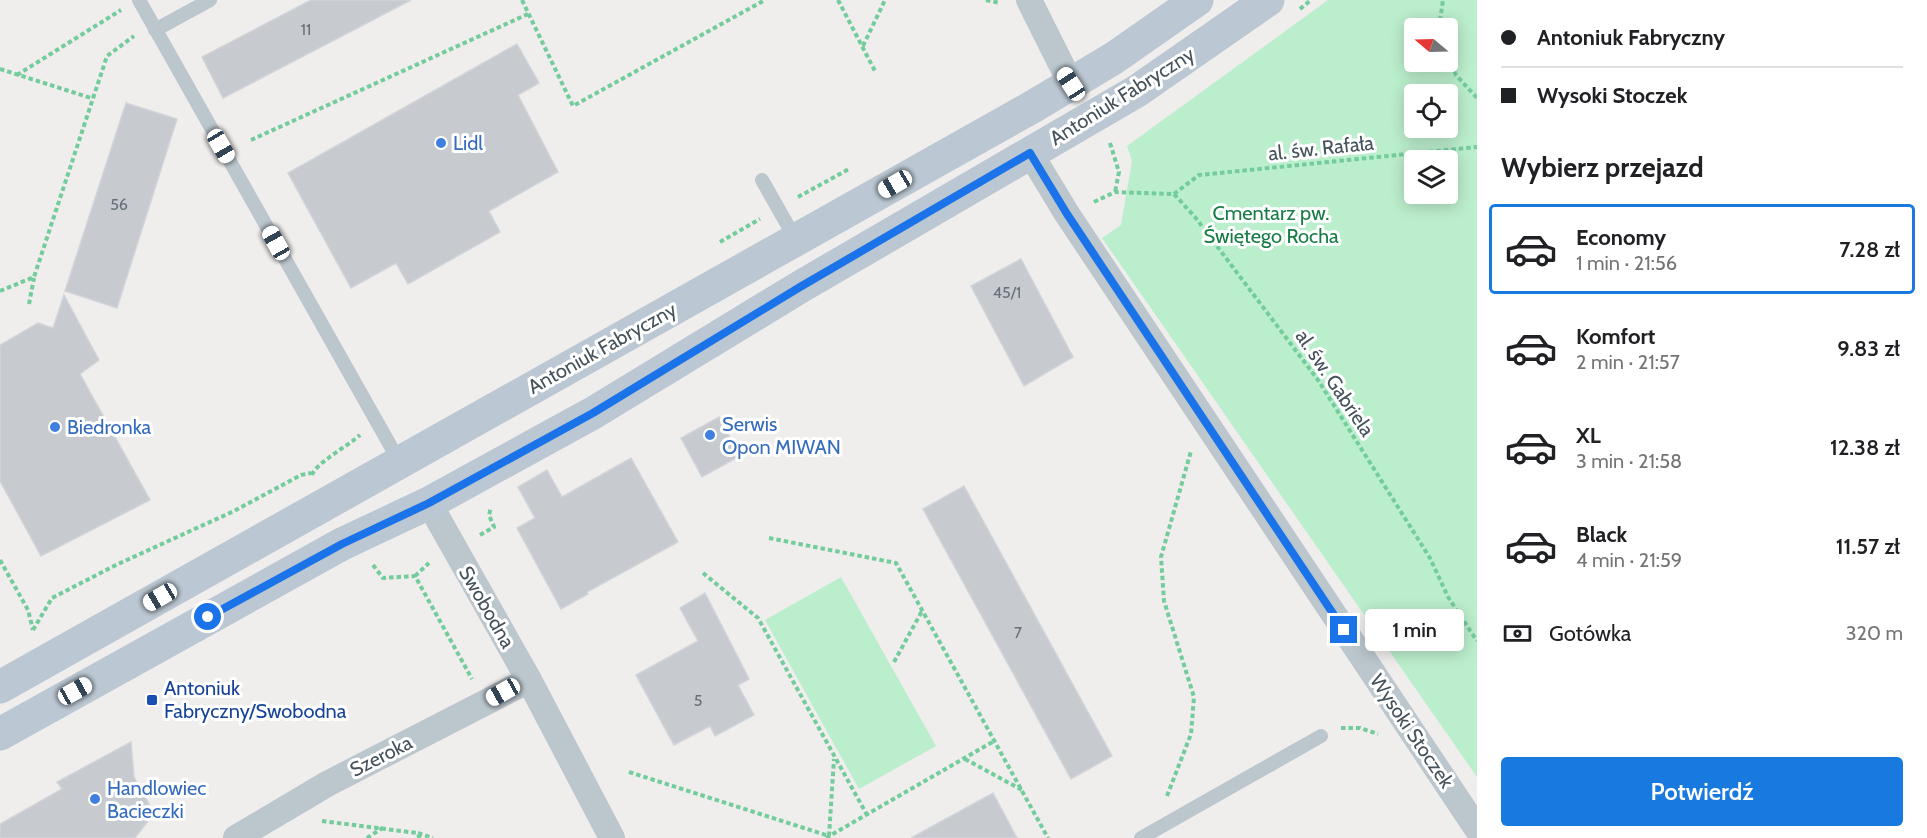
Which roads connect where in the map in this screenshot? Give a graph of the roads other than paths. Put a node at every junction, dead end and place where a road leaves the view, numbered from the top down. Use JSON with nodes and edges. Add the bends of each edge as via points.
{"nodes":[{"id":1,"x":210,"y":0,"type":"edge"},
{"id":2,"x":1029,"y":0,"type":"edge"},
{"id":3,"x":1197,"y":0,"type":"edge"},
{"id":4,"x":1268,"y":0,"type":"edge"},
{"id":5,"x":132,"y":3,"type":"edge"},
{"id":6,"x":154,"y":27,"type":"junction"},
{"id":7,"x":1071,"y":84,"type":"junction"},
{"id":8,"x":1030,"y":153,"type":"junction"},
{"id":9,"x":762,"y":180,"type":"dead end"},
{"id":10,"x":796,"y":240,"type":"junction"},
{"id":11,"x":399,"y":461,"type":"junction"},
{"id":12,"x":429,"y":503,"type":"junction"},
{"id":13,"x":529,"y":680,"type":"junction"},
{"id":14,"x":0,"y":687,"type":"edge"},
{"id":15,"x":0,"y":734,"type":"edge"},
{"id":16,"x":1321,"y":736,"type":"dead end"},
{"id":17,"x":1477,"y":829,"type":"edge"},
{"id":18,"x":236,"y":838,"type":"edge"},
{"id":19,"x":612,"y":838,"type":"edge"},
{"id":20,"x":1141,"y":838,"type":"edge"}],
"edges":[{"from":1,"to":6,"type":"lane"},
{"from":2,"to":7,"type":"street"},
{"from":3,"to":7,"type":"main road","name":"Antoniuk Fabryczny"},
{"from":4,"to":8,"type":"main road","name":"Antoniuk Fabryczny","via":[[1137,91]]},
{"from":5,"to":6,"type":"lane"},
{"from":6,"to":11,"type":"lane"},
{"from":7,"to":10,"type":"main road","name":"Antoniuk Fabryczny"},
{"from":8,"to":12,"type":"main road","name":"Antoniuk Fabryczny","via":[[593,413]]},
{"from":8,"to":17,"type":"street","name":"Wysoki Stoczek"},
{"from":9,"to":10,"type":"lane"},
{"from":10,"to":11,"type":"main road","name":"Antoniuk Fabryczny"},
{"from":11,"to":12,"type":"main road"},
{"from":11,"to":14,"type":"main road","name":"Antoniuk Fabryczny"},
{"from":12,"to":13,"type":"street","name":"Swobodna"},
{"from":12,"to":15,"type":"main road","name":"Antoniuk Fabryczny","via":[[342,544]]},
{"from":13,"to":18,"type":"street","name":"Szeroka","via":[[327,784]]},
{"from":13,"to":19,"type":"street","name":"Swobodna"},
{"from":16,"to":20,"type":"lane"}]}
